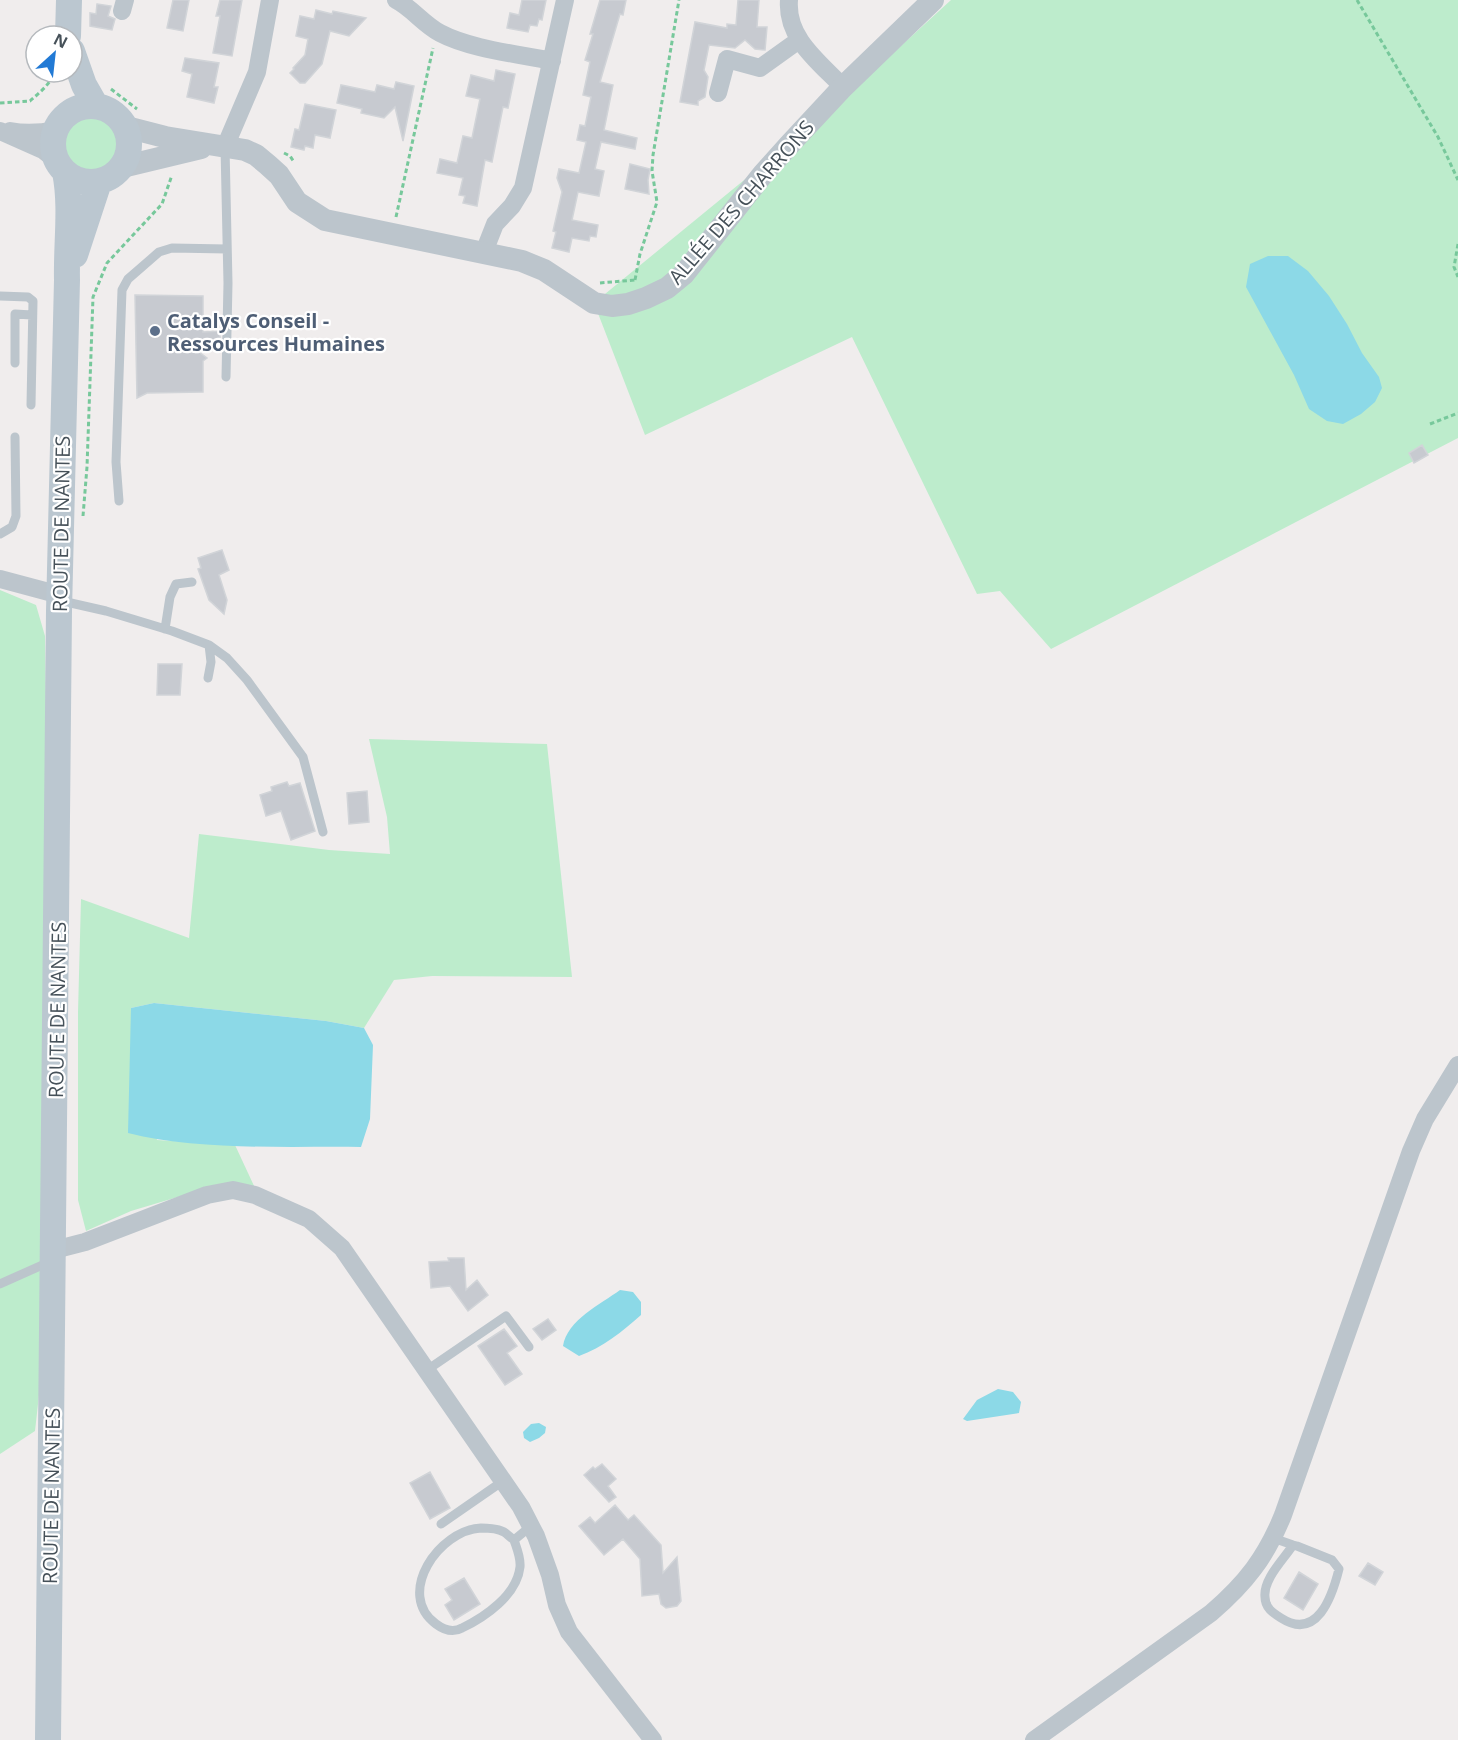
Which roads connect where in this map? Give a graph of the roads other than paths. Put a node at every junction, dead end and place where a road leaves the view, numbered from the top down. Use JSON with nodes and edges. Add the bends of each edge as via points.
{"nodes":[{"id":1,"x":69,"y":0,"type":"edge"},
{"id":2,"x":270,"y":0,"type":"edge"},
{"id":3,"x":396,"y":0,"type":"edge"},
{"id":4,"x":565,"y":0,"type":"edge"},
{"id":5,"x":789,"y":0,"type":"edge"},
{"id":6,"x":933,"y":0,"type":"edge"},
{"id":7,"x":68,"y":24,"type":"edge"},
{"id":8,"x":799,"y":40,"type":"junction"},
{"id":9,"x":552,"y":61,"type":"junction"},
{"id":10,"x":66,"y":84,"type":"edge"},
{"id":11,"x":84,"y":84,"type":"edge"},
{"id":12,"x":843,"y":87,"type":"junction"},
{"id":13,"x":718,"y":93,"type":"dead end"},
{"id":14,"x":101,"y":96,"type":"junction"},
{"id":15,"x":133,"y":119,"type":"junction"},
{"id":16,"x":61,"y":122,"type":"junction"},
{"id":17,"x":0,"y":130,"type":"edge"},
{"id":18,"x":218,"y":147,"type":"junction"},
{"id":19,"x":61,"y":166,"type":"junction"},
{"id":20,"x":122,"y":167,"type":"junction"},
{"id":21,"x":99,"y":182,"type":"junction"},
{"id":22,"x":227,"y":249,"type":"junction"},
{"id":23,"x":484,"y":252,"type":"junction"},
{"id":24,"x":67,"y":280,"type":"junction"},
{"id":25,"x":0,"y":297,"type":"edge"},
{"id":26,"x":32,"y":315,"type":"junction"},
{"id":27,"x":15,"y":363,"type":"dead end"},
{"id":28,"x":226,"y":377,"type":"dead end"},
{"id":29,"x":31,"y":405,"type":"dead end"},
{"id":30,"x":15,"y":437,"type":"dead end"},
{"id":31,"x":119,"y":501,"type":"dead end"},
{"id":32,"x":0,"y":534,"type":"edge"},
{"id":33,"x":0,"y":579,"type":"edge"},
{"id":34,"x":192,"y":582,"type":"dead end"},
{"id":35,"x":60,"y":598,"type":"junction"},
{"id":36,"x":165,"y":629,"type":"junction"},
{"id":37,"x":209,"y":645,"type":"junction"},
{"id":38,"x":208,"y":678,"type":"dead end"},
{"id":39,"x":323,"y":832,"type":"dead end"},
{"id":40,"x":1458,"y":1065,"type":"edge"},
{"id":41,"x":54,"y":1255,"type":"junction"},
{"id":42,"x":0,"y":1284,"type":"edge"},
{"id":43,"x":529,"y":1347,"type":"dead end"},
{"id":44,"x":427,"y":1370,"type":"junction"},
{"id":45,"x":502,"y":1481,"type":"junction"},
{"id":46,"x":441,"y":1524,"type":"dead end"},
{"id":47,"x":531,"y":1526,"type":"junction"},
{"id":48,"x":1273,"y":1538,"type":"junction"},
{"id":49,"x":514,"y":1540,"type":"junction"},
{"id":50,"x":1293,"y":1545,"type":"junction"},
{"id":51,"x":48,"y":1740,"type":"edge"},
{"id":52,"x":653,"y":1740,"type":"edge"},
{"id":53,"x":1034,"y":1740,"type":"edge"}],
"edges":[{"from":1,"to":7,"type":"main road"},
{"from":2,"to":18,"type":"street","via":[[257,72]]},
{"from":3,"to":9,"type":"street","via":[[429,27],[459,42]]},
{"from":4,"to":9,"type":"street"},
{"from":5,"to":8,"type":"street","via":[[792,30]]},
{"from":6,"to":12,"type":"street","name":"ALLÉE DES CHARRONS"},
{"from":8,"to":12,"type":"street"},
{"from":8,"to":13,"type":"street","via":[[760,68],[727,59]]},
{"from":9,"to":23,"type":"street","via":[[523,188],[495,224]]},
{"from":10,"to":16,"type":"main road"},
{"from":11,"to":14,"type":"main road"},
{"from":12,"to":23,"type":"street","name":"ALLÉE DES CHARRONS","via":[[763,174],[684,274],[646,298],[612,306],[594,303],[544,270]]},
{"from":14,"to":15,"type":"main road","via":[[118,117]]},
{"from":14,"to":16,"type":"main road"},
{"from":15,"to":18,"type":"street","name":"ALLÉE DES CHARRONS","via":[[165,138]]},
{"from":15,"to":20,"type":"main road","via":[[130,147]]},
{"from":16,"to":17,"type":"street","via":[[45,132]]},
{"from":16,"to":19,"type":"main road","via":[[53,140]]},
{"from":17,"to":19,"type":"street","via":[[43,150]]},
{"from":18,"to":20,"type":"street"},
{"from":18,"to":22,"type":"lane"},
{"from":18,"to":23,"type":"street","name":"ALLÉE DES CHARRONS","via":[[256,155],[279,175],[297,202],[325,220]]},
{"from":19,"to":21,"type":"main road","via":[[81,181]]},
{"from":19,"to":24,"type":"main road","name":"ROUTE DE NANTES","via":[[69,197]]},
{"from":20,"to":21,"type":"main road"},
{"from":21,"to":24,"type":"main road","name":"ROUTE DE NANTES"},
{"from":22,"to":28,"type":"lane"},
{"from":22,"to":31,"type":"lane","via":[[172,248],[159,252],[128,279],[122,290],[116,462]]},
{"from":24,"to":35,"type":"main road","name":"ROUTE DE NANTES"},
{"from":25,"to":26,"type":"lane","via":[[28,297],[33,301]]},
{"from":26,"to":27,"type":"lane","via":[[15,314]]},
{"from":26,"to":29,"type":"lane"},
{"from":30,"to":32,"type":"lane","via":[[16,516],[12,527]]},
{"from":33,"to":35,"type":"street"},
{"from":34,"to":36,"type":"lane","via":[[176,584]]},
{"from":35,"to":36,"type":"lane"},
{"from":35,"to":41,"type":"main road","name":"ROUTE DE NANTES"},
{"from":36,"to":37,"type":"lane"},
{"from":37,"to":38,"type":"lane"},
{"from":37,"to":39,"type":"lane","via":[[247,680],[303,757]]},
{"from":40,"to":48,"type":"street","via":[[1433,1104],[1411,1151]]},
{"from":41,"to":42,"type":"lane"},
{"from":41,"to":44,"type":"street","via":[[207,1195],[233,1190],[255,1195],[309,1219],[334,1240]]},
{"from":41,"to":51,"type":"main road","name":"ROUTE DE NANTES"},
{"from":43,"to":44,"type":"lane","via":[[506,1316]]},
{"from":44,"to":45,"type":"street"},
{"from":45,"to":46,"type":"lane"},
{"from":45,"to":47,"type":"street"},
{"from":47,"to":49,"type":"lane"},
{"from":47,"to":52,"type":"street","via":[[569,1632]]},
{"from":48,"to":50,"type":"lane"},
{"from":48,"to":53,"type":"street","via":[[1252,1571],[1211,1613]]},
{"from":49,"to":49,"type":"lane","via":[[520,1567],[507,1595],[459,1630],[450,1631],[430,1620],[421,1596],[422,1580],[439,1549],[455,1535],[471,1529],[503,1531]]},
{"from":50,"to":50,"type":"lane","via":[[1332,1560],[1339,1569],[1335,1586],[1315,1620],[1298,1626],[1275,1615],[1264,1596],[1269,1581]]}]}
